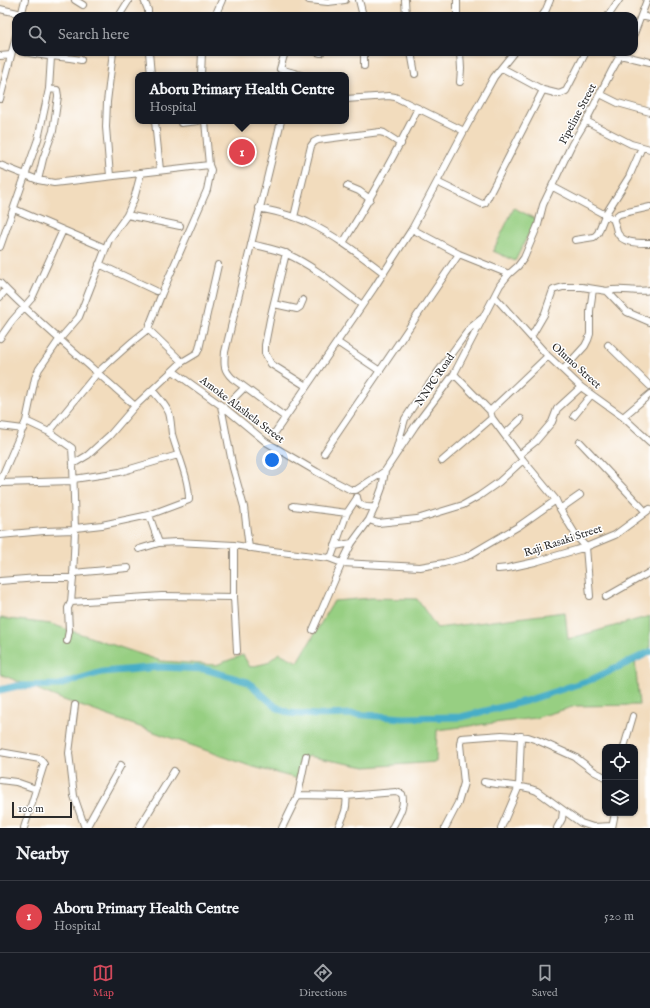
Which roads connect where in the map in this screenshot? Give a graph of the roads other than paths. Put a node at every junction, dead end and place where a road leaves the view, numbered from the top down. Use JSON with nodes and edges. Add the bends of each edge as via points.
{"nodes":[{"id":1,"x":26,"y":0,"type":"edge"},
{"id":2,"x":75,"y":0,"type":"edge"},
{"id":3,"x":129,"y":0,"type":"edge"},
{"id":4,"x":144,"y":0,"type":"edge"},
{"id":5,"x":222,"y":0,"type":"edge"},
{"id":6,"x":308,"y":0,"type":"edge"},
{"id":7,"x":345,"y":0,"type":"edge"},
{"id":8,"x":359,"y":0,"type":"edge"},
{"id":9,"x":405,"y":0,"type":"edge"},
{"id":10,"x":457,"y":0,"type":"edge"},
{"id":11,"x":550,"y":0,"type":"edge"},
{"id":12,"x":619,"y":0,"type":"edge"},
{"id":13,"x":647,"y":0,"type":"edge"},
{"id":14,"x":83,"y":5,"type":"dead end"},
{"id":15,"x":0,"y":9,"type":"edge"},
{"id":16,"x":12,"y":12,"type":"edge"},
{"id":17,"x":23,"y":12,"type":"edge"},
{"id":18,"x":122,"y":12,"type":"edge"},
{"id":19,"x":148,"y":12,"type":"edge"},
{"id":20,"x":216,"y":12,"type":"edge"},
{"id":21,"x":362,"y":12,"type":"edge"},
{"id":22,"x":406,"y":12,"type":"edge"},
{"id":23,"x":458,"y":12,"type":"edge"},
{"id":24,"x":545,"y":12,"type":"edge"},
{"id":25,"x":611,"y":12,"type":"edge"},
{"id":26,"x":641,"y":16,"type":"junction"},
{"id":27,"x":650,"y":18,"type":"edge"},
{"id":28,"x":638,"y":24,"type":"edge"},
{"id":29,"x":12,"y":51,"type":"edge"},
{"id":30,"x":12,"y":55,"type":"edge"},
{"id":31,"x":0,"y":56,"type":"edge"},
{"id":32,"x":46,"y":56,"type":"edge"},
{"id":33,"x":113,"y":56,"type":"edge"},
{"id":34,"x":149,"y":56,"type":"edge"},
{"id":35,"x":202,"y":56,"type":"edge"},
{"id":36,"x":284,"y":56,"type":"edge"},
{"id":37,"x":364,"y":56,"type":"edge"},
{"id":38,"x":412,"y":56,"type":"edge"},
{"id":39,"x":460,"y":56,"type":"edge"},
{"id":40,"x":511,"y":56,"type":"edge"},
{"id":41,"x":584,"y":56,"type":"edge"},
{"id":42,"x":620,"y":56,"type":"edge"},
{"id":43,"x":628,"y":56,"type":"edge"},
{"id":44,"x":51,"y":57,"type":"junction"},
{"id":45,"x":81,"y":60,"type":"dead end"},
{"id":46,"x":650,"y":62,"type":"edge"},
{"id":47,"x":364,"y":66,"type":"dead end"},
{"id":48,"x":502,"y":68,"type":"junction"},
{"id":49,"x":151,"y":72,"type":"edge"},
{"id":50,"x":201,"y":72,"type":"edge"},
{"id":51,"x":290,"y":72,"type":"edge"},
{"id":52,"x":415,"y":74,"type":"dead end"},
{"id":53,"x":460,"y":82,"type":"dead end"},
{"id":54,"x":50,"y":88,"type":"junction"},
{"id":55,"x":543,"y":90,"type":"junction"},
{"id":56,"x":600,"y":94,"type":"junction"},
{"id":57,"x":0,"y":99,"type":"edge"},
{"id":58,"x":349,"y":99,"type":"edge"},
{"id":59,"x":418,"y":108,"type":"junction"},
{"id":60,"x":650,"y":112,"type":"edge"},
{"id":61,"x":586,"y":121,"type":"junction"},
{"id":62,"x":154,"y":124,"type":"edge"},
{"id":63,"x":205,"y":124,"type":"edge"},
{"id":64,"x":280,"y":124,"type":"edge"},
{"id":65,"x":464,"y":131,"type":"junction"},
{"id":66,"x":401,"y":144,"type":"junction"},
{"id":67,"x":642,"y":147,"type":"junction"},
{"id":68,"x":650,"y":149,"type":"edge"},
{"id":69,"x":0,"y":165,"type":"edge"},
{"id":70,"x":209,"y":165,"type":"junction"},
{"id":71,"x":160,"y":170,"type":"junction"},
{"id":72,"x":141,"y":173,"type":"junction"},
{"id":73,"x":25,"y":175,"type":"junction"},
{"id":74,"x":110,"y":176,"type":"junction"},
{"id":75,"x":38,"y":180,"type":"junction"},
{"id":76,"x":437,"y":182,"type":"junction"},
{"id":77,"x":347,"y":186,"type":"dead end"},
{"id":78,"x":553,"y":187,"type":"junction"},
{"id":79,"x":370,"y":199,"type":"junction"},
{"id":80,"x":650,"y":207,"type":"edge"},
{"id":81,"x":259,"y":208,"type":"junction"},
{"id":82,"x":14,"y":209,"type":"junction"},
{"id":83,"x":605,"y":214,"type":"junction"},
{"id":84,"x":127,"y":215,"type":"junction"},
{"id":85,"x":294,"y":217,"type":"junction"},
{"id":86,"x":613,"y":219,"type":"junction"},
{"id":87,"x":180,"y":226,"type":"dead end"},
{"id":88,"x":412,"y":229,"type":"junction"},
{"id":89,"x":63,"y":230,"type":"junction"},
{"id":90,"x":576,"y":240,"type":"dead end"},
{"id":91,"x":343,"y":243,"type":"junction"},
{"id":92,"x":650,"y":243,"type":"edge"},
{"id":93,"x":251,"y":244,"type":"junction"},
{"id":94,"x":0,"y":247,"type":"edge"},
{"id":95,"x":105,"y":248,"type":"junction"},
{"id":96,"x":286,"y":253,"type":"junction"},
{"id":97,"x":459,"y":254,"type":"junction"},
{"id":98,"x":99,"y":264,"type":"junction"},
{"id":99,"x":218,"y":265,"type":"dead end"},
{"id":100,"x":384,"y":273,"type":"junction"},
{"id":101,"x":509,"y":274,"type":"junction"},
{"id":102,"x":0,"y":283,"type":"edge"},
{"id":103,"x":593,"y":289,"type":"junction"},
{"id":104,"x":6,"y":290,"type":"junction"},
{"id":105,"x":650,"y":290,"type":"edge"},
{"id":106,"x":156,"y":291,"type":"dead end"},
{"id":107,"x":607,"y":291,"type":"junction"},
{"id":108,"x":0,"y":297,"type":"edge"},
{"id":109,"x":495,"y":297,"type":"junction"},
{"id":110,"x":303,"y":300,"type":"dead end"},
{"id":111,"x":274,"y":304,"type":"junction"},
{"id":112,"x":362,"y":305,"type":"junction"},
{"id":113,"x":24,"y":306,"type":"junction"},
{"id":114,"x":485,"y":316,"type":"junction"},
{"id":115,"x":650,"y":322,"type":"edge"},
{"id":116,"x":148,"y":329,"type":"junction"},
{"id":117,"x":531,"y":337,"type":"junction"},
{"id":118,"x":0,"y":338,"type":"edge"},
{"id":119,"x":59,"y":340,"type":"junction"},
{"id":120,"x":337,"y":342,"type":"junction"},
{"id":121,"x":608,"y":345,"type":"dead end"},
{"id":122,"x":548,"y":356,"type":"junction"},
{"id":123,"x":182,"y":362,"type":"junction"},
{"id":124,"x":563,"y":370,"type":"junction"},
{"id":125,"x":173,"y":371,"type":"junction"},
{"id":126,"x":380,"y":371,"type":"junction"},
{"id":127,"x":98,"y":372,"type":"junction"},
{"id":128,"x":454,"y":374,"type":"junction"},
{"id":129,"x":306,"y":386,"type":"junction"},
{"id":130,"x":650,"y":386,"type":"edge"},
{"id":131,"x":581,"y":387,"type":"junction"},
{"id":132,"x":244,"y":388,"type":"junction"},
{"id":133,"x":152,"y":390,"type":"junction"},
{"id":134,"x":650,"y":394,"type":"edge"},
{"id":135,"x":591,"y":395,"type":"junction"},
{"id":136,"x":231,"y":401,"type":"dead end"},
{"id":137,"x":135,"y":406,"type":"junction"},
{"id":138,"x":220,"y":406,"type":"junction"},
{"id":139,"x":490,"y":411,"type":"junction"},
{"id":140,"x":574,"y":416,"type":"dead end"},
{"id":141,"x":285,"y":417,"type":"junction"},
{"id":142,"x":622,"y":417,"type":"junction"},
{"id":143,"x":492,"y":418,"type":"junction"},
{"id":144,"x":521,"y":419,"type":"dead end"},
{"id":145,"x":26,"y":421,"type":"junction"},
{"id":146,"x":0,"y":426,"type":"edge"},
{"id":147,"x":404,"y":426,"type":"junction"},
{"id":148,"x":414,"y":426,"type":"junction"},
{"id":149,"x":23,"y":429,"type":"junction"},
{"id":150,"x":49,"y":432,"type":"junction"},
{"id":151,"x":274,"y":434,"type":"dead end"},
{"id":152,"x":505,"y":434,"type":"junction"},
{"id":153,"x":580,"y":442,"type":"dead end"},
{"id":154,"x":650,"y":442,"type":"edge"},
{"id":155,"x":324,"y":453,"type":"dead end"},
{"id":156,"x":178,"y":455,"type":"junction"},
{"id":157,"x":395,"y":456,"type":"junction"},
{"id":158,"x":522,"y":457,"type":"junction"},
{"id":159,"x":442,"y":461,"type":"dead end"},
{"id":160,"x":73,"y":464,"type":"junction"},
{"id":161,"x":385,"y":471,"type":"junction"},
{"id":162,"x":74,"y":480,"type":"junction"},
{"id":163,"x":0,"y":482,"type":"edge"},
{"id":164,"x":356,"y":490,"type":"junction"},
{"id":165,"x":580,"y":494,"type":"dead end"},
{"id":166,"x":357,"y":498,"type":"junction"},
{"id":167,"x":556,"y":500,"type":"junction"},
{"id":168,"x":293,"y":506,"type":"dead end"},
{"id":169,"x":375,"y":507,"type":"junction"},
{"id":170,"x":560,"y":509,"type":"junction"},
{"id":171,"x":648,"y":510,"type":"edge"},
{"id":172,"x":347,"y":513,"type":"junction"},
{"id":173,"x":149,"y":515,"type":"junction"},
{"id":174,"x":369,"y":520,"type":"junction"},
{"id":175,"x":75,"y":529,"type":"junction"},
{"id":176,"x":0,"y":535,"type":"edge"},
{"id":177,"x":352,"y":542,"type":"junction"},
{"id":178,"x":159,"y":543,"type":"junction"},
{"id":179,"x":234,"y":545,"type":"junction"},
{"id":180,"x":335,"y":546,"type":"junction"},
{"id":181,"x":586,"y":547,"type":"junction"},
{"id":182,"x":249,"y":548,"type":"junction"},
{"id":183,"x":139,"y":549,"type":"dead end"},
{"id":184,"x":329,"y":558,"type":"junction"},
{"id":185,"x":342,"y":563,"type":"junction"},
{"id":186,"x":128,"y":568,"type":"dead end"},
{"id":187,"x":498,"y":569,"type":"dead end"},
{"id":188,"x":650,"y":572,"type":"edge"},
{"id":189,"x":73,"y":576,"type":"junction"},
{"id":190,"x":0,"y":581,"type":"edge"},
{"id":191,"x":590,"y":596,"type":"dead end"},
{"id":192,"x":234,"y":597,"type":"junction"},
{"id":193,"x":606,"y":597,"type":"dead end"},
{"id":194,"x":71,"y":602,"type":"junction"},
{"id":195,"x":313,"y":630,"type":"dead end"},
{"id":196,"x":67,"y":640,"type":"dead end"},
{"id":197,"x":237,"y":651,"type":"dead end"},
{"id":198,"x":75,"y":705,"type":"dead end"},
{"id":199,"x":633,"y":716,"type":"dead end"},
{"id":200,"x":521,"y":736,"type":"junction"},
{"id":201,"x":625,"y":744,"type":"edge"},
{"id":202,"x":0,"y":752,"type":"edge"},
{"id":203,"x":306,"y":756,"type":"dead end"},
{"id":204,"x":121,"y":765,"type":"dead end"},
{"id":205,"x":174,"y":770,"type":"dead end"},
{"id":206,"x":602,"y":776,"type":"edge"},
{"id":207,"x":0,"y":780,"type":"edge"},
{"id":208,"x":484,"y":782,"type":"dead end"},
{"id":209,"x":519,"y":786,"type":"junction"},
{"id":210,"x":36,"y":789,"type":"junction"},
{"id":211,"x":298,"y":795,"type":"junction"},
{"id":212,"x":346,"y":796,"type":"junction"},
{"id":213,"x":563,"y":810,"type":"junction"},
{"id":214,"x":614,"y":816,"type":"edge"},
{"id":215,"x":612,"y":827,"type":"edge"},
{"id":216,"x":26,"y":828,"type":"edge"},
{"id":217,"x":86,"y":828,"type":"edge"},
{"id":218,"x":139,"y":828,"type":"edge"},
{"id":219,"x":282,"y":828,"type":"edge"},
{"id":220,"x":338,"y":828,"type":"edge"},
{"id":221,"x":392,"y":828,"type":"edge"},
{"id":222,"x":445,"y":828,"type":"edge"},
{"id":223,"x":501,"y":828,"type":"edge"},
{"id":224,"x":557,"y":828,"type":"edge"}],
"edges":[{"from":1,"to":17,"type":"street"},
{"from":2,"to":14,"type":"street"},
{"from":3,"to":18,"type":"street"},
{"from":4,"to":19,"type":"street"},
{"from":5,"to":20,"type":"street"},
{"from":6,"to":7,"type":"street"},
{"from":8,"to":21,"type":"street"},
{"from":9,"to":22,"type":"street"},
{"from":10,"to":23,"type":"street"},
{"from":11,"to":24,"type":"street"},
{"from":12,"to":25,"type":"street"},
{"from":13,"to":26,"type":"street"},
{"from":15,"to":16,"type":"street"},
{"from":26,"to":27,"type":"street"},
{"from":26,"to":28,"type":"street"},
{"from":29,"to":31,"type":"street"},
{"from":30,"to":57,"type":"street"},
{"from":32,"to":44,"type":"street"},
{"from":33,"to":74,"type":"street","via":[[106,127]]},
{"from":34,"to":49,"type":"street"},
{"from":35,"to":50,"type":"street"},
{"from":36,"to":51,"type":"street","via":[[280,69]]},
{"from":37,"to":47,"type":"street"},
{"from":38,"to":52,"type":"street"},
{"from":39,"to":53,"type":"street"},
{"from":40,"to":48,"type":"street"},
{"from":41,"to":55,"type":"street","via":[[566,91],[559,94]]},
{"from":42,"to":56,"type":"street","name":"Pipeline Street"},
{"from":43,"to":46,"type":"street"},
{"from":44,"to":45,"type":"street"},
{"from":44,"to":54,"type":"street"},
{"from":48,"to":55,"type":"street"},
{"from":48,"to":65,"type":"street","via":[[494,77]]},
{"from":54,"to":73,"type":"street","via":[[38,139]]},
{"from":54,"to":75,"type":"street","via":[[57,90],[58,96],[53,131]]},
{"from":55,"to":76,"type":"street","via":[[485,203],[482,204]]},
{"from":56,"to":60,"type":"street","via":[[618,103]]},
{"from":56,"to":61,"type":"street","name":"Pipeline Street"},
{"from":58,"to":59,"type":"street","via":[[389,96]]},
{"from":59,"to":65,"type":"street"},
{"from":59,"to":66,"type":"street"},
{"from":61,"to":67,"type":"street"},
{"from":61,"to":78,"type":"street","name":"Pipeline Street","via":[[572,144]]},
{"from":62,"to":71,"type":"street"},
{"from":63,"to":70,"type":"street"},
{"from":64,"to":81,"type":"street"},
{"from":65,"to":76,"type":"street"},
{"from":66,"to":79,"type":"street"},
{"from":66,"to":85,"type":"street","via":[[380,132],[314,142]]},
{"from":67,"to":68,"type":"street"},
{"from":67,"to":83,"type":"street","via":[[629,177]]},
{"from":69,"to":73,"type":"street"},
{"from":70,"to":71,"type":"street"},
{"from":70,"to":116,"type":"street","via":[[211,170],[208,190]]},
{"from":71,"to":72,"type":"street"},
{"from":72,"to":74,"type":"street"},
{"from":72,"to":84,"type":"street"},
{"from":73,"to":75,"type":"street"},
{"from":73,"to":82,"type":"street"},
{"from":74,"to":75,"type":"street","via":[[54,183]]},
{"from":76,"to":88,"type":"street"},
{"from":77,"to":79,"type":"street","via":[[359,190]]},
{"from":78,"to":83,"type":"street"},
{"from":78,"to":101,"type":"street","name":"NNPC Road","via":[[543,205],[538,225],[524,258]]},
{"from":79,"to":91,"type":"street"},
{"from":80,"to":86,"type":"street","via":[[619,214]]},
{"from":81,"to":85,"type":"street"},
{"from":81,"to":93,"type":"street"},
{"from":82,"to":89,"type":"street"},
{"from":82,"to":94,"type":"street"},
{"from":83,"to":86,"type":"street"},
{"from":83,"to":90,"type":"street","via":[[596,236]]},
{"from":84,"to":87,"type":"street"},
{"from":84,"to":95,"type":"street","via":[[111,235]]},
{"from":85,"to":91,"type":"street"},
{"from":86,"to":92,"type":"street","via":[[621,238]]},
{"from":88,"to":97,"type":"street"},
{"from":88,"to":100,"type":"street"},
{"from":89,"to":95,"type":"street"},
{"from":89,"to":113,"type":"street","via":[[38,288]]},
{"from":91,"to":100,"type":"street"},
{"from":93,"to":96,"type":"street"},
{"from":93,"to":132,"type":"street","via":[[224,363],[226,371]]},
{"from":95,"to":98,"type":"street"},
{"from":96,"to":111,"type":"street"},
{"from":96,"to":112,"type":"street"},
{"from":97,"to":101,"type":"street"},
{"from":97,"to":126,"type":"street"},
{"from":98,"to":106,"type":"street"},
{"from":98,"to":119,"type":"street","via":[[78,317]]},
{"from":99,"to":123,"type":"street","via":[[199,349]]},
{"from":100,"to":112,"type":"street"},
{"from":101,"to":109,"type":"street","name":"NNPC Road"},
{"from":102,"to":104,"type":"street"},
{"from":103,"to":107,"type":"street"},
{"from":103,"to":117,"type":"street","via":[[563,287],[553,290],[545,313]]},
{"from":103,"to":124,"type":"street","via":[[588,340]]},
{"from":104,"to":108,"type":"street"},
{"from":104,"to":113,"type":"street"},
{"from":105,"to":107,"type":"street"},
{"from":107,"to":115,"type":"street","via":[[628,312]]},
{"from":109,"to":114,"type":"street","name":"NNPC Road"},
{"from":109,"to":117,"type":"street","name":"Olumo Street"},
{"from":110,"to":111,"type":"street","via":[[297,309]]},
{"from":111,"to":129,"type":"street","via":[[265,353],[271,364]]},
{"from":112,"to":120,"type":"street"},
{"from":113,"to":118,"type":"street"},
{"from":113,"to":119,"type":"street"},
{"from":114,"to":128,"type":"street","name":"NNPC Road"},
{"from":114,"to":147,"type":"street","via":[[470,328],[442,365],[405,419]]},
{"from":116,"to":123,"type":"street"},
{"from":116,"to":127,"type":"street"},
{"from":117,"to":122,"type":"street","name":"Olumo Street"},
{"from":119,"to":127,"type":"street"},
{"from":119,"to":145,"type":"street","via":[[35,378]]},
{"from":120,"to":126,"type":"street"},
{"from":120,"to":129,"type":"street"},
{"from":121,"to":130,"type":"street"},
{"from":122,"to":124,"type":"street","name":"Olumo Street"},
{"from":122,"to":139,"type":"street"},
{"from":123,"to":125,"type":"street"},
{"from":124,"to":131,"type":"street","name":"Olumo Street"},
{"from":125,"to":133,"type":"street"},
{"from":125,"to":138,"type":"street","name":"Amoke Alashela Street"},
{"from":126,"to":155,"type":"street"},
{"from":127,"to":137,"type":"street"},
{"from":127,"to":150,"type":"street"},
{"from":128,"to":139,"type":"street"},
{"from":128,"to":148,"type":"street","name":"NNPC Road"},
{"from":129,"to":141,"type":"street"},
{"from":131,"to":135,"type":"street","name":"Olumo Street"},
{"from":131,"to":158,"type":"street","via":[[557,409],[552,422]]},
{"from":132,"to":136,"type":"street"},
{"from":132,"to":141,"type":"street"},
{"from":133,"to":137,"type":"street"},
{"from":133,"to":156,"type":"street","via":[[170,415]]},
{"from":134,"to":142,"type":"street"},
{"from":135,"to":140,"type":"street"},
{"from":135,"to":142,"type":"street","name":"Olumo Street"},
{"from":137,"to":160,"type":"street","via":[[110,435],[88,455]]},
{"from":138,"to":164,"type":"street","name":"Amoke Alashela Street","via":[[271,446],[351,490]]},
{"from":138,"to":182,"type":"street","via":[[244,507]]},
{"from":139,"to":143,"type":"street"},
{"from":141,"to":151,"type":"street"},
{"from":142,"to":154,"type":"street","name":"Olumo Street"},
{"from":143,"to":152,"type":"street"},
{"from":143,"to":159,"type":"street"},
{"from":144,"to":152,"type":"street"},
{"from":145,"to":149,"type":"street"},
{"from":145,"to":150,"type":"street"},
{"from":146,"to":149,"type":"street"},
{"from":147,"to":148,"type":"street"},
{"from":147,"to":157,"type":"street"},
{"from":148,"to":157,"type":"street","name":"NNPC Road"},
{"from":149,"to":163,"type":"street"},
{"from":150,"to":160,"type":"street","via":[[72,448]]},
{"from":152,"to":158,"type":"street"},
{"from":153,"to":171,"type":"street"},
{"from":156,"to":162,"type":"street","via":[[120,472]]},
{"from":156,"to":173,"type":"street","via":[[189,500]]},
{"from":157,"to":161,"type":"street","name":"NNPC Road"},
{"from":158,"to":167,"type":"street"},
{"from":158,"to":174,"type":"street","via":[[499,482],[463,505],[417,519],[378,523]]},
{"from":160,"to":162,"type":"street"},
{"from":161,"to":164,"type":"street"},
{"from":161,"to":169,"type":"street","name":"NNPC Road"},
{"from":162,"to":163,"type":"street","via":[[13,484]]},
{"from":162,"to":175,"type":"street"},
{"from":164,"to":166,"type":"street"},
{"from":165,"to":170,"type":"street"},
{"from":166,"to":169,"type":"street","via":[[366,508]]},
{"from":166,"to":172,"type":"street"},
{"from":167,"to":170,"type":"street"},
{"from":167,"to":185,"type":"street","via":[[487,546],[455,561],[410,568]]},
{"from":168,"to":172,"type":"street"},
{"from":169,"to":174,"type":"street","name":"NNPC Road"},
{"from":170,"to":181,"type":"street"},
{"from":171,"to":181,"type":"street","name":"Raji Rasaki Street","via":[[615,535]]},
{"from":172,"to":180,"type":"street"},
{"from":173,"to":175,"type":"street","via":[[102,526]]},
{"from":173,"to":178,"type":"street"},
{"from":174,"to":177,"type":"street","name":"NNPC Road"},
{"from":175,"to":176,"type":"street"},
{"from":175,"to":189,"type":"street"},
{"from":177,"to":180,"type":"street"},
{"from":177,"to":185,"type":"street","name":"NNPC Road"},
{"from":178,"to":179,"type":"street"},
{"from":178,"to":183,"type":"street"},
{"from":179,"to":182,"type":"street"},
{"from":179,"to":192,"type":"street"},
{"from":180,"to":184,"type":"street"},
{"from":181,"to":187,"type":"street","name":"Raji Rasaki Street","via":[[535,562]]},
{"from":181,"to":191,"type":"street"},
{"from":182,"to":184,"type":"street"},
{"from":184,"to":185,"type":"street"},
{"from":185,"to":195,"type":"street","name":"NNPC Road"},
{"from":186,"to":189,"type":"street"},
{"from":188,"to":193,"type":"street"},
{"from":189,"to":190,"type":"street"},
{"from":189,"to":194,"type":"street"},
{"from":192,"to":194,"type":"street","via":[[162,596]]},
{"from":192,"to":197,"type":"street"},
{"from":194,"to":196,"type":"street","via":[[68,608]]},
{"from":198,"to":217,"type":"street","via":[[70,753],[74,796]]},
{"from":199,"to":201,"type":"street"},
{"from":200,"to":206,"type":"street","via":[[538,740],[575,757]]},
{"from":200,"to":209,"type":"street"},
{"from":200,"to":222,"type":"street","via":[[460,739],[464,783]]},
{"from":202,"to":210,"type":"street","via":[[42,760],[44,764]]},
{"from":203,"to":211,"type":"street"},
{"from":204,"to":217,"type":"street"},
{"from":205,"to":218,"type":"street"},
{"from":207,"to":210,"type":"street"},
{"from":208,"to":209,"type":"street"},
{"from":209,"to":213,"type":"street","via":[[537,791]]},
{"from":209,"to":223,"type":"street"},
{"from":210,"to":216,"type":"street"},
{"from":211,"to":212,"type":"street"},
{"from":211,"to":219,"type":"street"},
{"from":212,"to":220,"type":"street","via":[[348,803]]},
{"from":212,"to":221,"type":"street","via":[[396,792],[402,794],[403,804]]},
{"from":213,"to":215,"type":"street","via":[[588,826]]},
{"from":213,"to":224,"type":"street"},
{"from":214,"to":215,"type":"street"}]}
